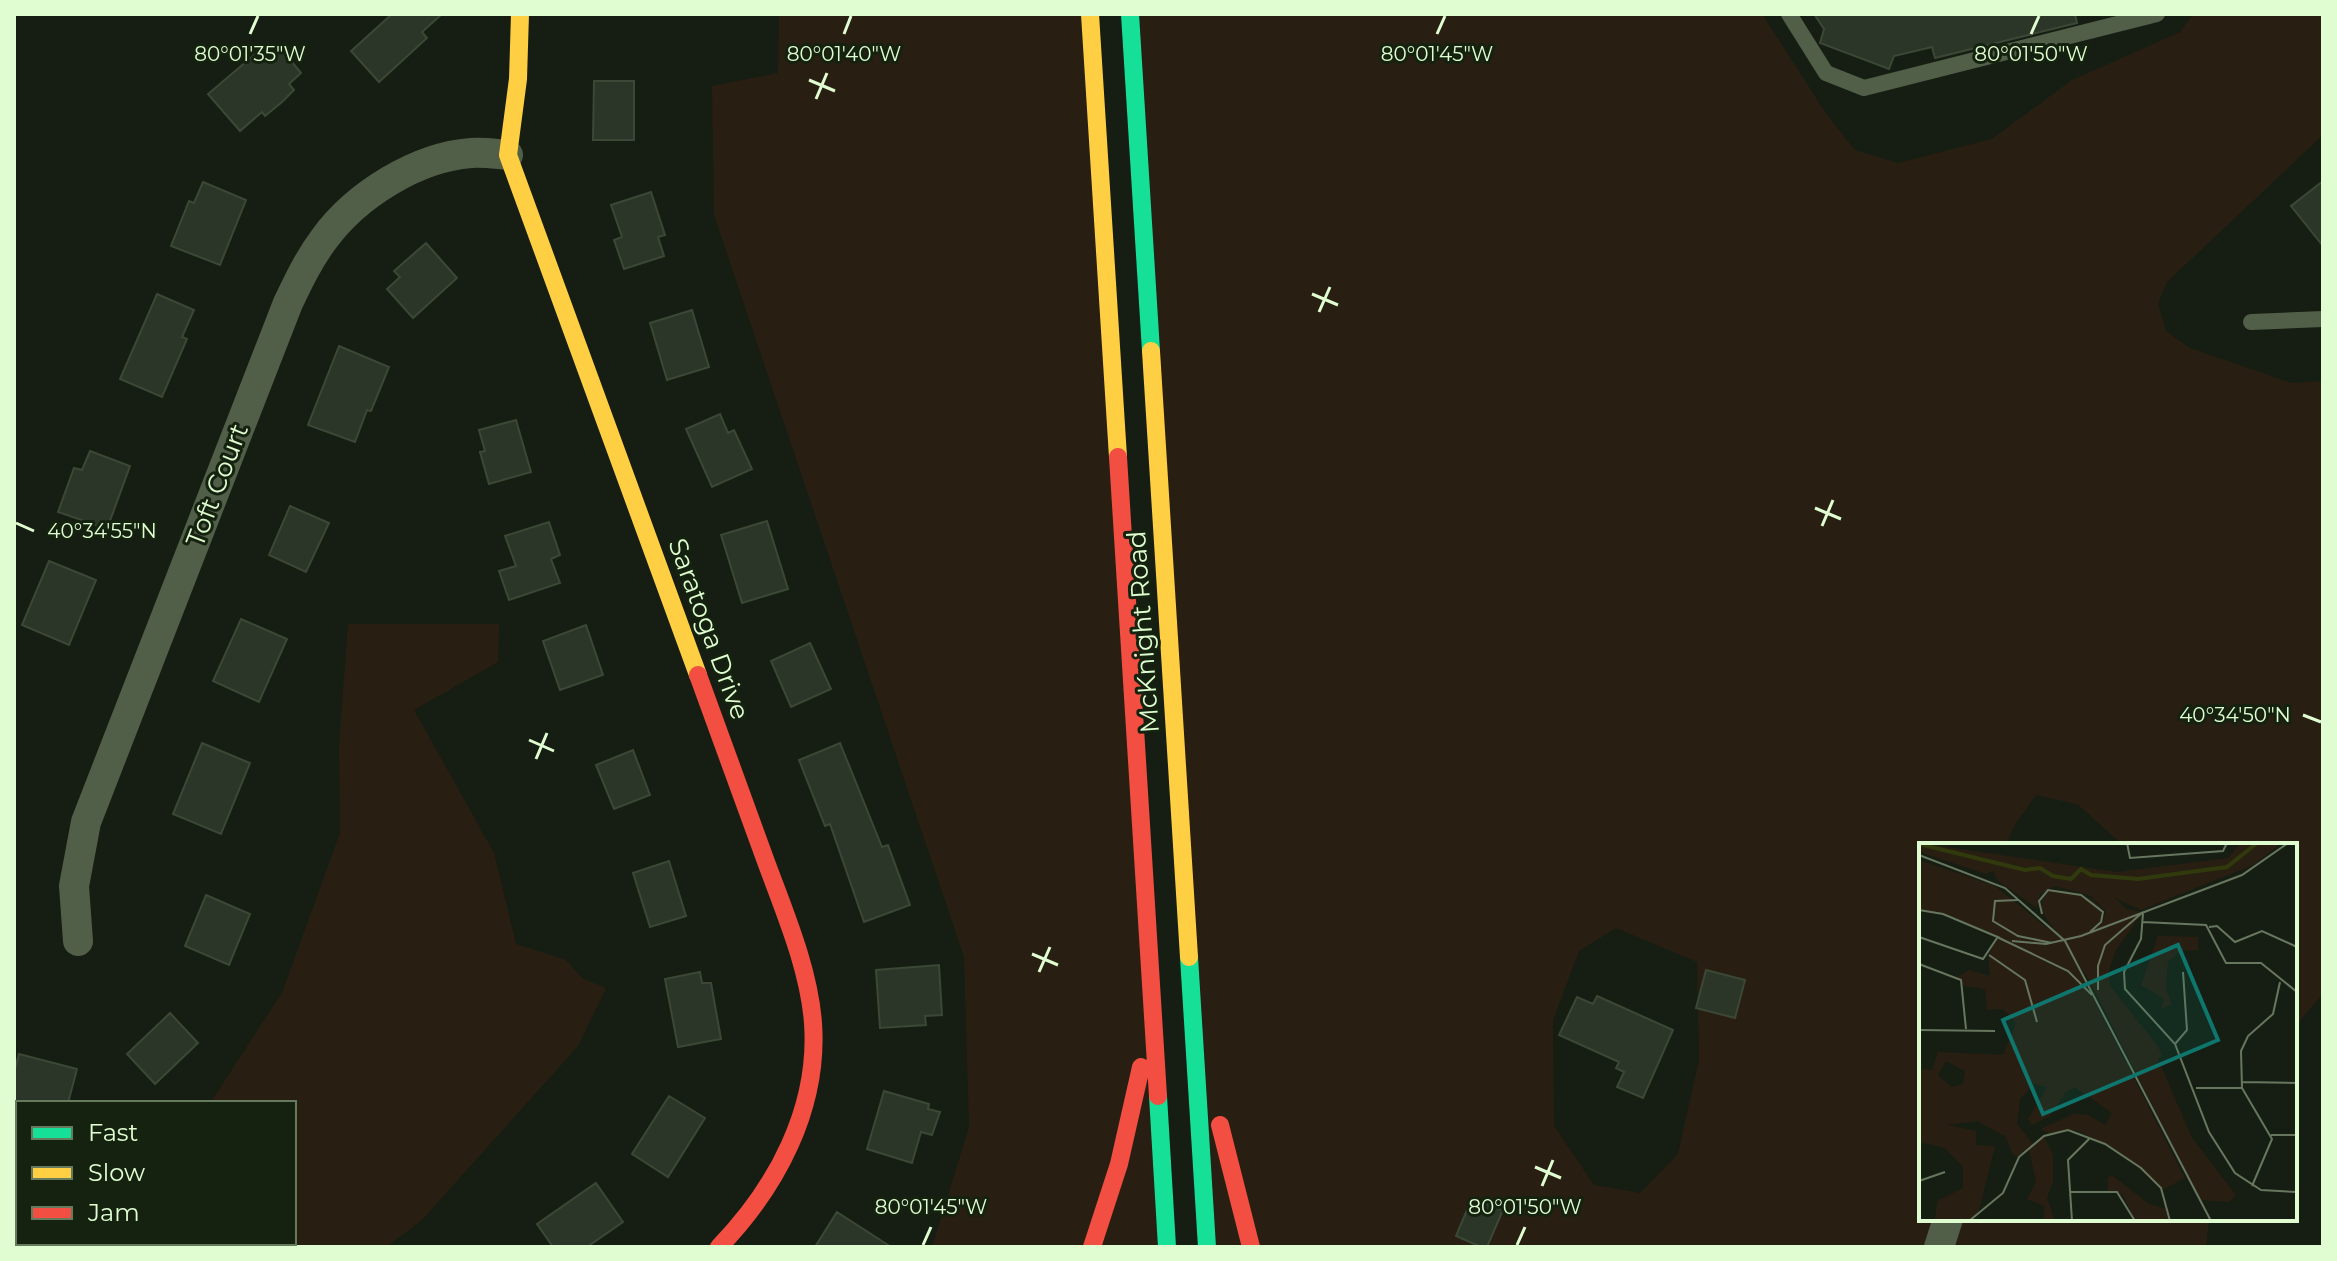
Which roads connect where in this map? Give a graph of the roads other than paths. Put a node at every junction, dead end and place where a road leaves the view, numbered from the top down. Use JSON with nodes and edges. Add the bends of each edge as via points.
{"nodes":[{"id":1,"x":520,"y":14,"type":"edge"},
{"id":2,"x":1090,"y":14,"type":"edge"},
{"id":3,"x":1130,"y":14,"type":"edge"},
{"id":4,"x":1789,"y":14,"type":"edge"},
{"id":5,"x":2157,"y":14,"type":"edge"},
{"id":6,"x":508,"y":155,"type":"junction"},
{"id":7,"x":2323,"y":319,"type":"edge"},
{"id":8,"x":2251,"y":322,"type":"dead end"},
{"id":9,"x":78,"y":941,"type":"dead end"},
{"id":10,"x":1192,"y":1005,"type":"junction"},
{"id":11,"x":1152,"y":1010,"type":"junction"},
{"id":12,"x":1947,"y":1221,"type":"edge"},
{"id":13,"x":719,"y":1247,"type":"edge"},
{"id":14,"x":1092,"y":1247,"type":"edge"},
{"id":15,"x":1167,"y":1247,"type":"edge"},
{"id":16,"x":1207,"y":1247,"type":"edge"},
{"id":17,"x":1251,"y":1247,"type":"edge"},
{"id":18,"x":1939,"y":1247,"type":"edge"}],
"edges":[{"from":1,"to":6,"type":"main road","name":"Saratoga Drive"},
{"from":2,"to":11,"type":"main road","name":"McKnight Road"},
{"from":3,"to":10,"type":"main road","name":"McKnight Road"},
{"from":4,"to":5,"type":"lane","via":[[1826,73],[1864,88]]},
{"from":6,"to":9,"type":"street","name":"Toft Court","via":[[471,153],[437,160],[383,186],[351,209],[306,265],[86,822],[74,886]]},
{"from":6,"to":13,"type":"main road","name":"Saratoga Drive","via":[[777,892],[813,1022],[811,1066],[790,1148],[748,1218]]},
{"from":7,"to":8,"type":"lane"},
{"from":10,"to":16,"type":"main road","name":"McKnight Road"},
{"from":10,"to":17,"type":"main road"},
{"from":11,"to":14,"type":"main road","via":[[1129,1125]]},
{"from":11,"to":15,"type":"main road","name":"McKnight Road"},
{"from":12,"to":18,"type":"street"}]}
